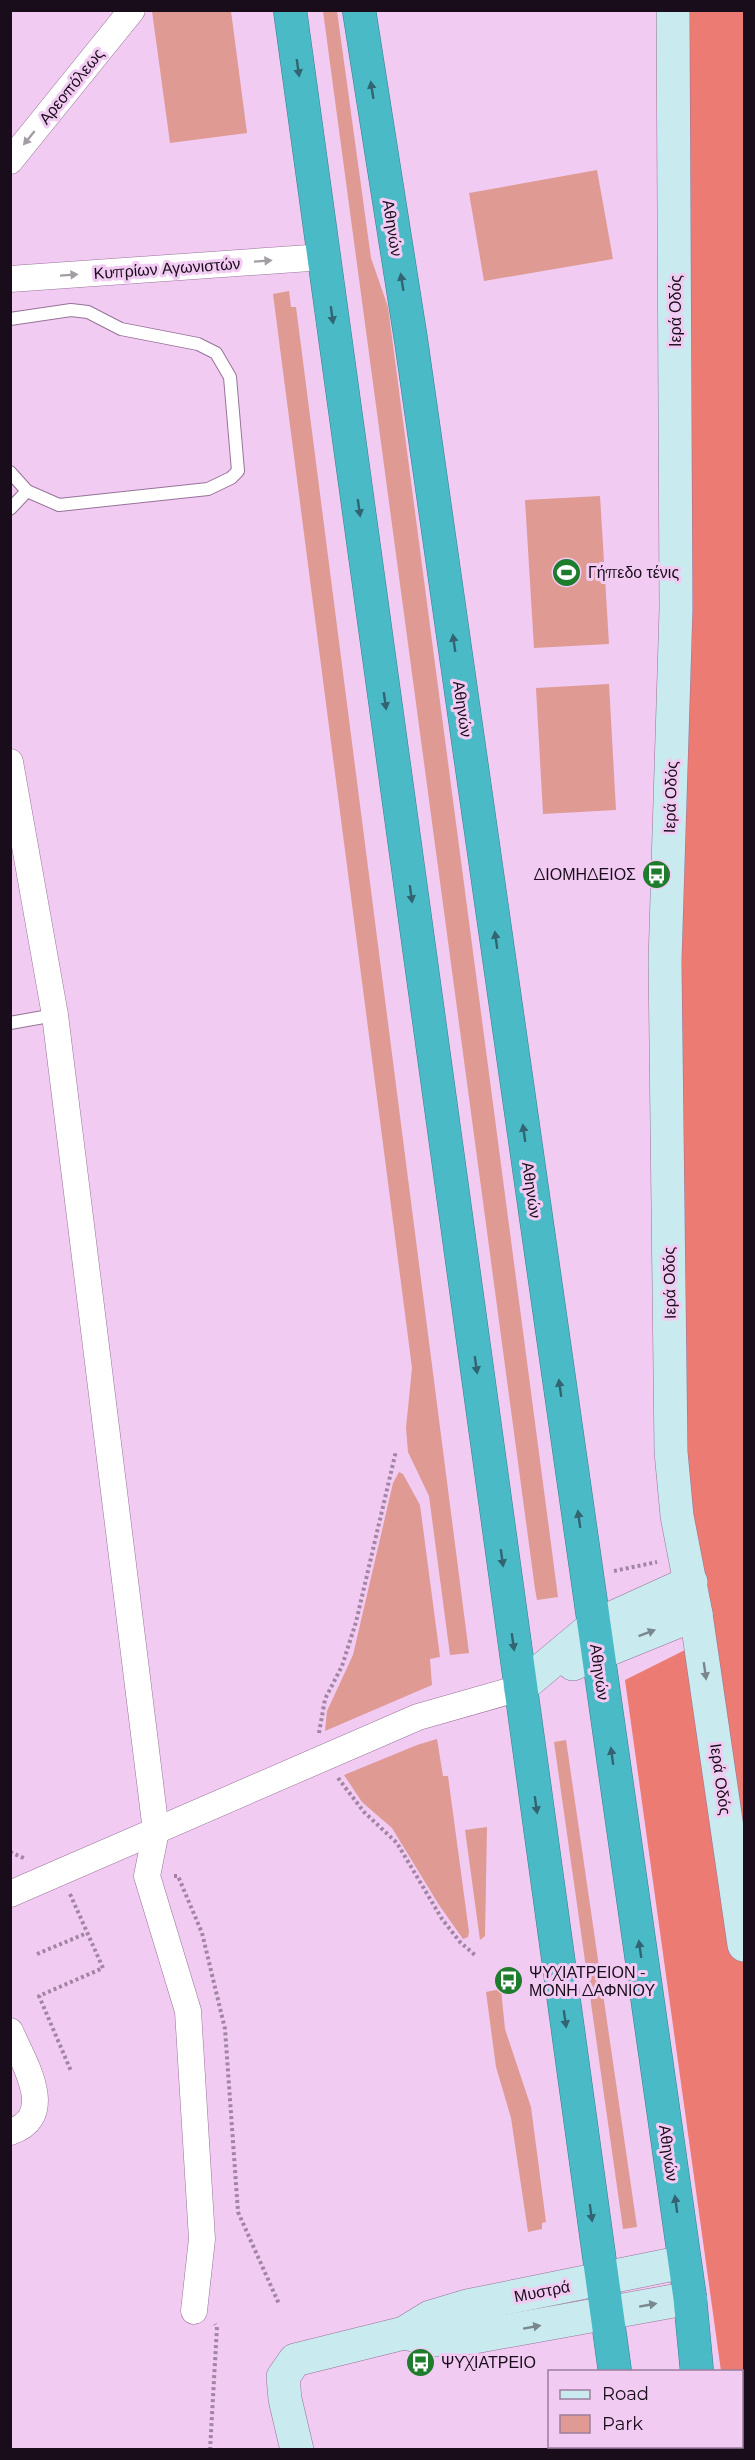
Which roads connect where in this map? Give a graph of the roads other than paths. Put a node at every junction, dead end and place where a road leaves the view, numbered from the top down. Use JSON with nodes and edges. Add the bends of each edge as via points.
{"nodes":[{"id":1,"x":132,"y":10,"type":"edge"},
{"id":2,"x":290,"y":10,"type":"edge"},
{"id":3,"x":359,"y":10,"type":"edge"},
{"id":4,"x":673,"y":10,"type":"edge"},
{"id":5,"x":10,"y":161,"type":"edge"},
{"id":6,"x":324,"y":256,"type":"junction"},
{"id":7,"x":10,"y":279,"type":"edge"},
{"id":8,"x":10,"y":319,"type":"edge"},
{"id":9,"x":10,"y":472,"type":"edge"},
{"id":10,"x":27,"y":491,"type":"junction"},
{"id":11,"x":10,"y":508,"type":"edge"},
{"id":12,"x":10,"y":762,"type":"edge"},
{"id":13,"x":56,"y":1015,"type":"junction"},
{"id":14,"x":10,"y":1023,"type":"edge"},
{"id":15,"x":691,"y":1584,"type":"junction"},
{"id":16,"x":596,"y":1640,"type":"junction"},
{"id":17,"x":520,"y":1688,"type":"junction"},
{"id":18,"x":156,"y":1831,"type":"junction"},
{"id":19,"x":10,"y":1894,"type":"edge"},
{"id":20,"x":744,"y":1945,"type":"edge"},
{"id":21,"x":10,"y":2031,"type":"edge"},
{"id":22,"x":10,"y":2132,"type":"edge"},
{"id":23,"x":684,"y":2262,"type":"junction"},
{"id":24,"x":601,"y":2279,"type":"junction"},
{"id":25,"x":690,"y":2298,"type":"junction"},
{"id":26,"x":194,"y":2311,"type":"road end"},
{"id":27,"x":606,"y":2313,"type":"junction"},
{"id":28,"x":404,"y":2333,"type":"junction"},
{"id":29,"x":615,"y":2370,"type":"edge"},
{"id":30,"x":696,"y":2370,"type":"edge"},
{"id":31,"x":297,"y":2450,"type":"edge"}],
"edges":[{"from":1,"to":5,"type":"street","name":"Αρεοπόλεως","one_way":true},
{"from":2,"to":6,"type":"highway","one_way":true},
{"from":16,"to":3,"type":"highway","name":"Αθηνών","one_way":true,"via":[[411,340]]},
{"from":4,"to":15,"type":"main road","name":"Ιερά Οδός","via":[[676,609],[665,961],[671,1452],[677,1516]]},
{"from":7,"to":6,"type":"street","name":"Κυπρίων Αγωνιστών","one_way":true},
{"from":6,"to":17,"type":"highway","one_way":true},
{"from":8,"to":10,"type":"lane","via":[[71,310],[88,312],[121,329],[198,344],[216,353],[230,377],[238,471],[231,478],[208,489],[59,505]]},
{"from":9,"to":10,"type":"lane"},
{"from":10,"to":11,"type":"lane"},
{"from":12,"to":13,"type":"street"},
{"from":13,"to":14,"type":"lane"},
{"from":13,"to":18,"type":"street"},
{"from":15,"to":16,"type":"main road"},
{"from":15,"to":20,"type":"main road","name":"Ιερά Οδός","one_way":true},
{"from":16,"to":17,"type":"main road"},
{"from":23,"to":16,"type":"highway","name":"Αθηνών","one_way":true},
{"from":17,"to":18,"type":"street","via":[[418,1717]]},
{"from":17,"to":24,"type":"highway","one_way":true},
{"from":18,"to":19,"type":"street"},
{"from":18,"to":26,"type":"street","via":[[147,1876],[188,2011],[202,2239]]},
{"from":21,"to":22,"type":"street","via":[[36,2092],[37,2104],[28,2122]]},
{"from":23,"to":24,"type":"main road","name":"Μυστρά"},
{"from":23,"to":25,"type":"highway","name":"Αθηνών"},
{"from":24,"to":27,"type":"highway"},
{"from":24,"to":28,"type":"main road","name":"Μυστρά","via":[[467,2306],[430,2317]]},
{"from":27,"to":25,"type":"main road","name":"Μυστρά","one_way":true},
{"from":25,"to":30,"type":"highway","name":"Αθηνών"},
{"from":28,"to":27,"type":"main road","name":"Μυστρά","one_way":true,"via":[[435,2340],[474,2337]]},
{"from":27,"to":29,"type":"highway"},
{"from":28,"to":31,"type":"main road","name":"Μυστρά","via":[[295,2360],[283,2377]]}]}
